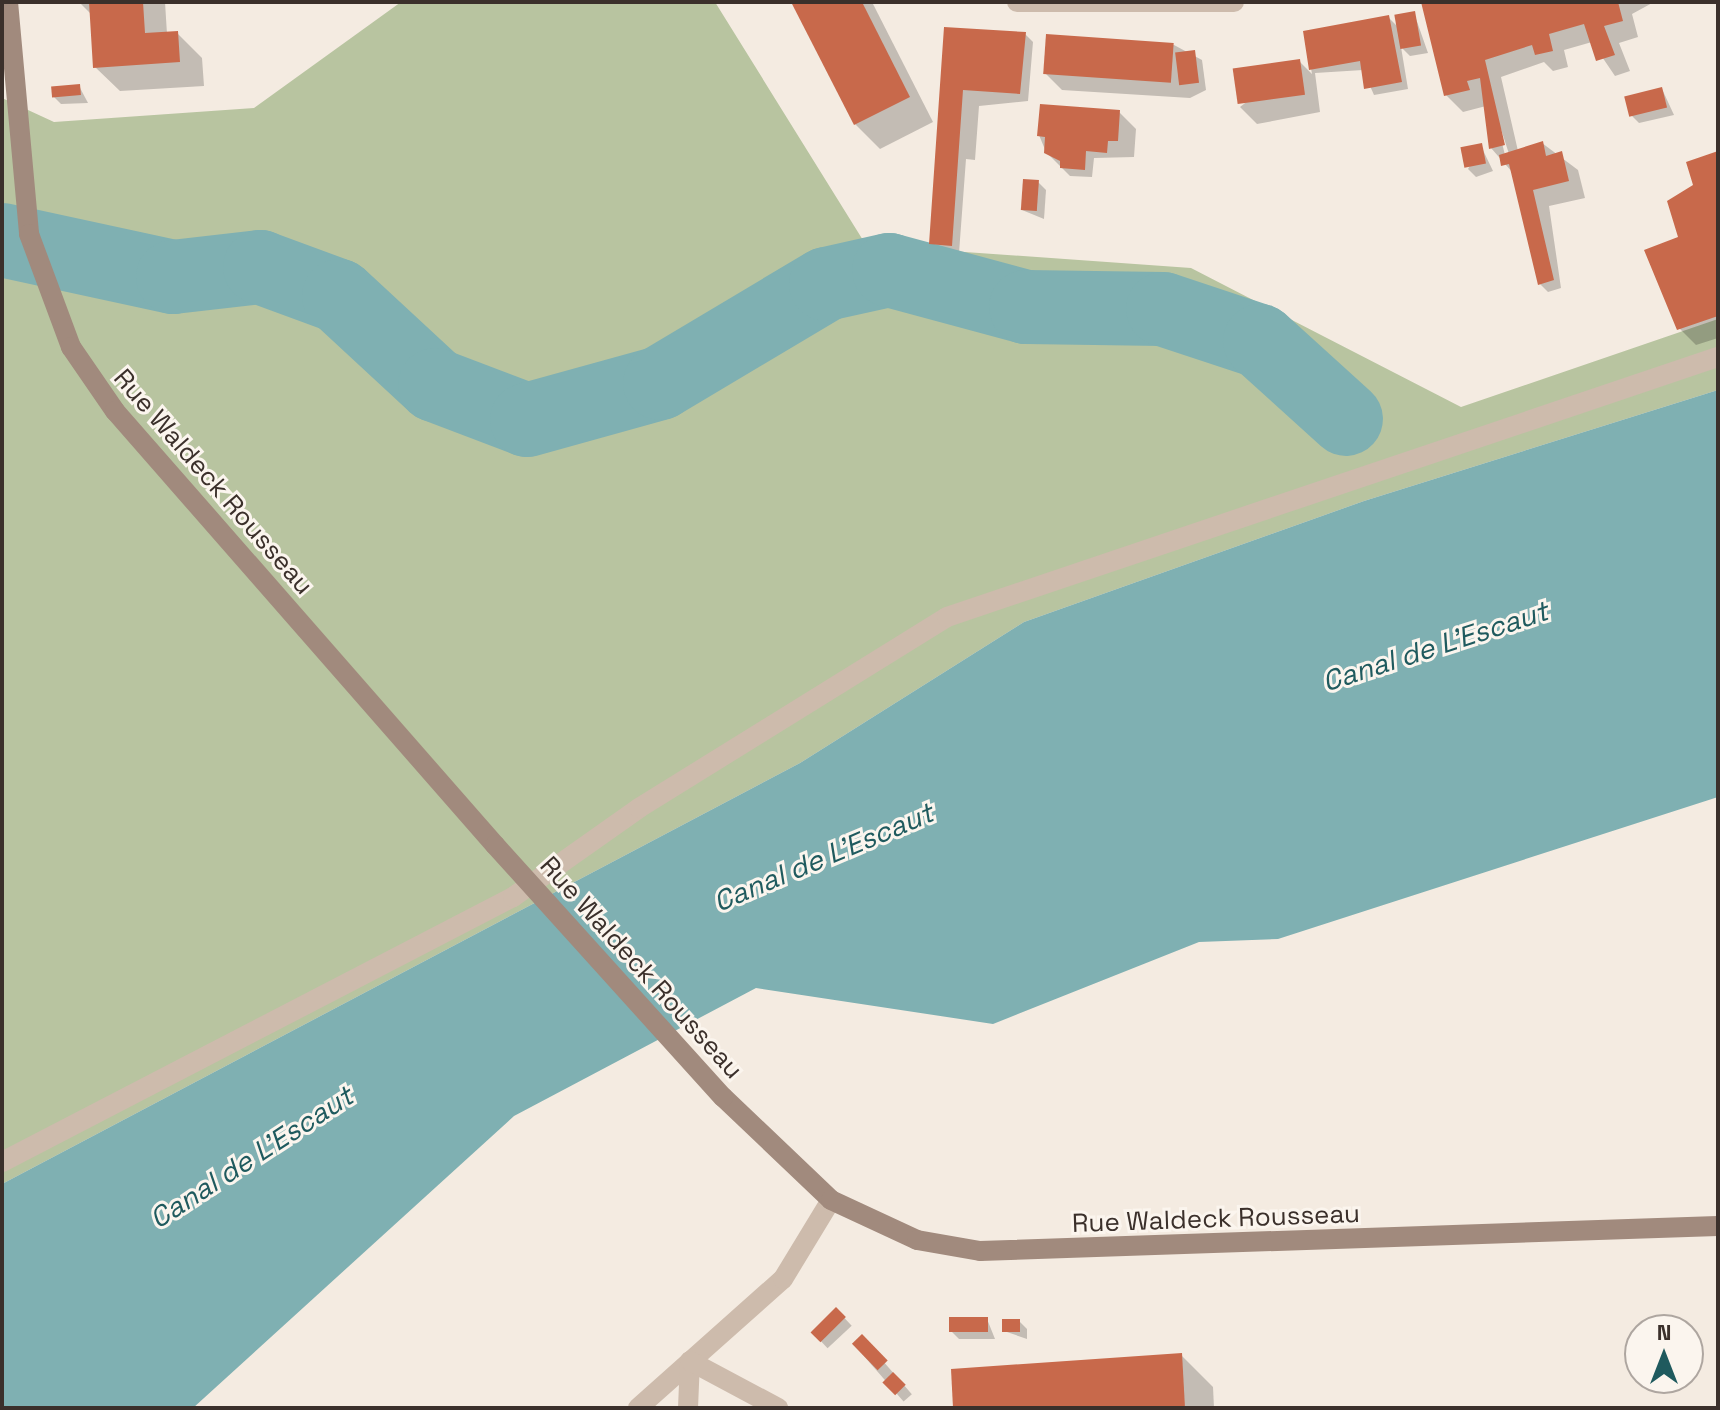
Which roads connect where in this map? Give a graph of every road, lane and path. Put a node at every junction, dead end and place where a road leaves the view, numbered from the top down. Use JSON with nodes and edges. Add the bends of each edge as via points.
{"nodes":[{"id":1,"x":8,"y":2,"type":"edge"},
{"id":2,"x":1017,"y":2,"type":"edge"},
{"id":3,"x":1234,"y":2,"type":"edge"},
{"id":4,"x":1718,"y":357,"type":"edge"},
{"id":5,"x":2,"y":1162,"type":"edge"},
{"id":6,"x":831,"y":1200,"type":"junction"},
{"id":7,"x":1718,"y":1226,"type":"edge"},
{"id":8,"x":690,"y":1361,"type":"junction"},
{"id":9,"x":638,"y":1408,"type":"edge"},
{"id":10,"x":688,"y":1408,"type":"edge"},
{"id":11,"x":778,"y":1408,"type":"edge"}],
"edges":[{"from":1,"to":6,"type":"street","name":"Rue Waldeck Rousseau","bridge":true,"via":[[24,201],[45,292],[115,411],[723,1097]]},
{"from":2,"to":3,"type":"street"},
{"from":4,"to":5,"type":"street","via":[[947,617],[639,808],[513,897]]},
{"from":6,"to":7,"type":"street","name":"Rue Waldeck Rousseau","via":[[917,1240],[1012,1253]]},
{"from":6,"to":8,"type":"street","via":[[783,1279]]},
{"from":8,"to":9,"type":"street"},
{"from":8,"to":10,"type":"street"},
{"from":8,"to":11,"type":"street"}]}
